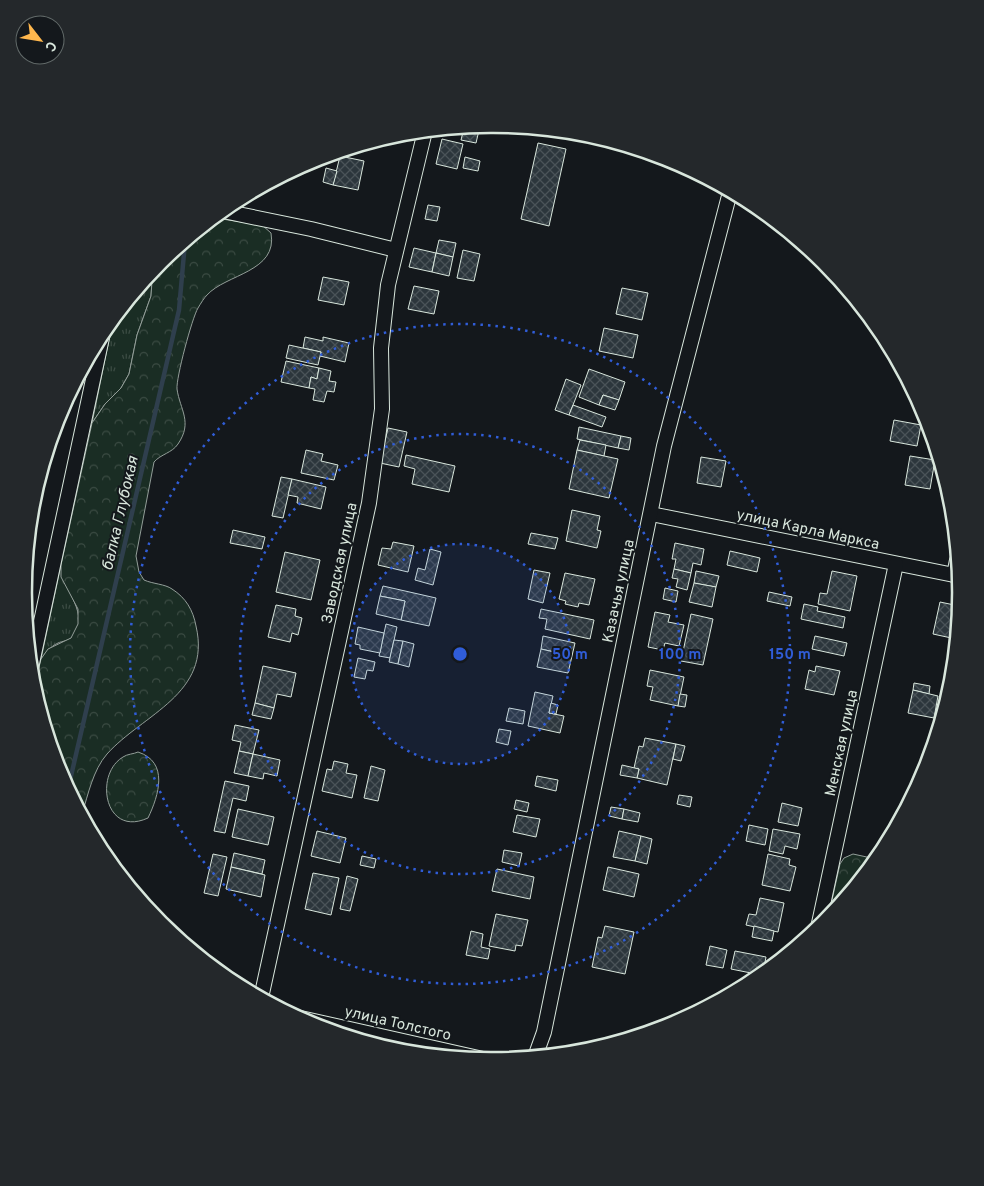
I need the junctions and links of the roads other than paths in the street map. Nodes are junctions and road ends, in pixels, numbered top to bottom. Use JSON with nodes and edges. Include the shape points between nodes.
{"nodes":[{"id":1,"x":423,"y":138,"type":"edge"},
{"id":2,"x":728,"y":199,"type":"edge"},
{"id":3,"x":234,"y":213,"type":"edge"},
{"id":4,"x":396,"y":250,"type":"junction"},
{"id":5,"x":98,"y":357,"type":"edge"},
{"id":6,"x":651,"y":514,"type":"junction"},
{"id":7,"x":896,"y":564,"type":"junction"},
{"id":8,"x":951,"y":575,"type":"edge"},
{"id":9,"x":35,"y":647,"type":"edge"},
{"id":10,"x":821,"y":913,"type":"edge"},
{"id":11,"x":262,"y":991,"type":"edge"},
{"id":12,"x":336,"y":1025,"type":"edge"},
{"id":13,"x":446,"y":1050,"type":"edge"},
{"id":14,"x":537,"y":1050,"type":"edge"}],
"edges":[{"from":1,"to":4,"type":"street","name":"Заводская улица"},
{"from":2,"to":6,"type":"street","name":"Казачья улица","via":[[670,418]]},
{"from":3,"to":4,"type":"street"},
{"from":4,"to":11,"type":"street","name":"Заводская улица","via":[[383,322],[382,409],[369,503]]},
{"from":5,"to":9,"type":"street"},
{"from":6,"to":7,"type":"street","name":"улица Карла Маркса"},
{"from":6,"to":14,"type":"street","name":"Казачья улица","via":[[544,1032]]},
{"from":7,"to":8,"type":"street","name":"улица Карла Маркса"},
{"from":7,"to":10,"type":"street","name":"Менская улица"},
{"from":12,"to":13,"type":"street","name":"улица Толстого"}]}
